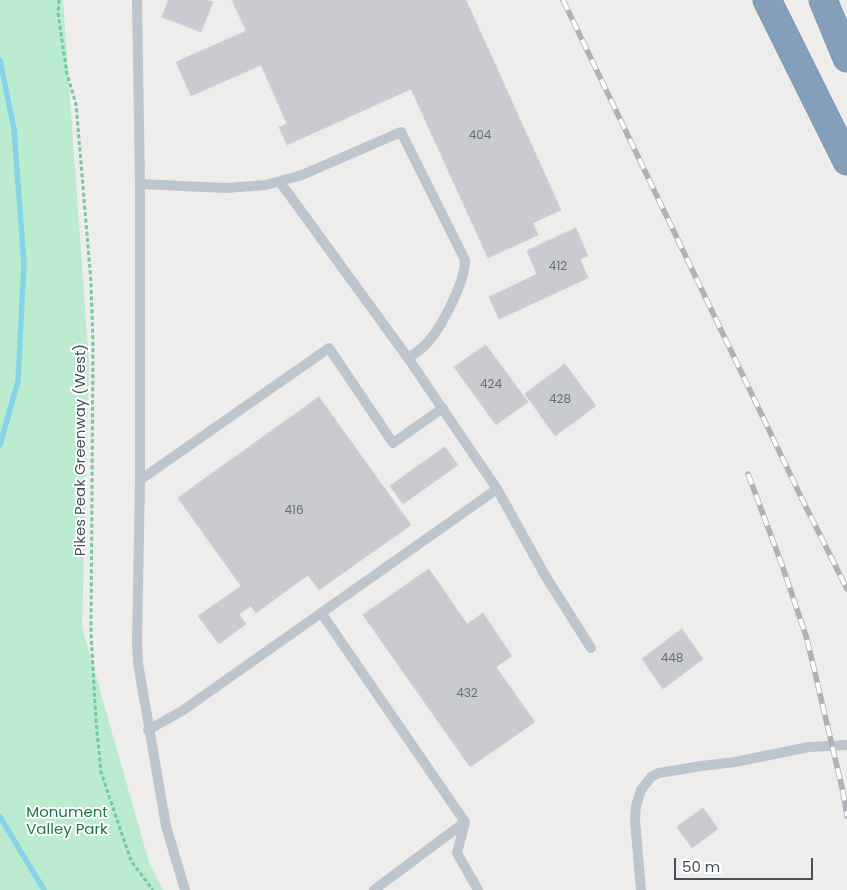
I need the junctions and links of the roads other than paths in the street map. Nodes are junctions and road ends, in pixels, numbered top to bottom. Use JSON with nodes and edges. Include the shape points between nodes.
{"nodes":[{"id":1,"x":137,"y":0,"type":"edge"},
{"id":2,"x":767,"y":0,"type":"edge"},
{"id":3,"x":822,"y":0,"type":"edge"},
{"id":4,"x":847,"y":58,"type":"edge"},
{"id":5,"x":847,"y":161,"type":"edge"},
{"id":6,"x":280,"y":182,"type":"junction"},
{"id":7,"x":140,"y":184,"type":"junction"},
{"id":8,"x":408,"y":358,"type":"junction"},
{"id":9,"x":443,"y":408,"type":"junction"},
{"id":10,"x":140,"y":480,"type":"junction"},
{"id":11,"x":497,"y":489,"type":"junction"},
{"id":12,"x":322,"y":614,"type":"junction"},
{"id":13,"x":591,"y":648,"type":"dead end"},
{"id":14,"x":148,"y":730,"type":"junction"},
{"id":15,"x":847,"y":745,"type":"edge"},
{"id":16,"x":465,"y":822,"type":"junction"},
{"id":17,"x":185,"y":890,"type":"edge"},
{"id":18,"x":374,"y":890,"type":"edge"},
{"id":19,"x":478,"y":890,"type":"edge"},
{"id":20,"x":641,"y":890,"type":"edge"}],
"edges":[{"from":1,"to":7,"type":"lane"},
{"from":2,"to":5,"type":"highway"},
{"from":3,"to":4,"type":"highway"},
{"from":6,"to":7,"type":"lane","via":[[226,188]]},
{"from":6,"to":8,"type":"lane"},
{"from":6,"to":8,"type":"lane","via":[[401,132],[465,260],[458,289],[436,332]]},
{"from":7,"to":10,"type":"lane"},
{"from":8,"to":9,"type":"lane"},
{"from":9,"to":10,"type":"lane","via":[[394,443],[329,348]]},
{"from":9,"to":11,"type":"lane"},
{"from":10,"to":14,"type":"lane","via":[[137,642]]},
{"from":11,"to":12,"type":"lane"},
{"from":11,"to":13,"type":"lane","via":[[546,577]]},
{"from":12,"to":14,"type":"lane","via":[[182,711]]},
{"from":12,"to":16,"type":"lane"},
{"from":14,"to":17,"type":"lane","via":[[166,826]]},
{"from":15,"to":20,"type":"lane","via":[[809,747],[651,777],[641,790],[636,806]]},
{"from":16,"to":18,"type":"lane"},
{"from":16,"to":19,"type":"lane","via":[[457,853]]}]}
